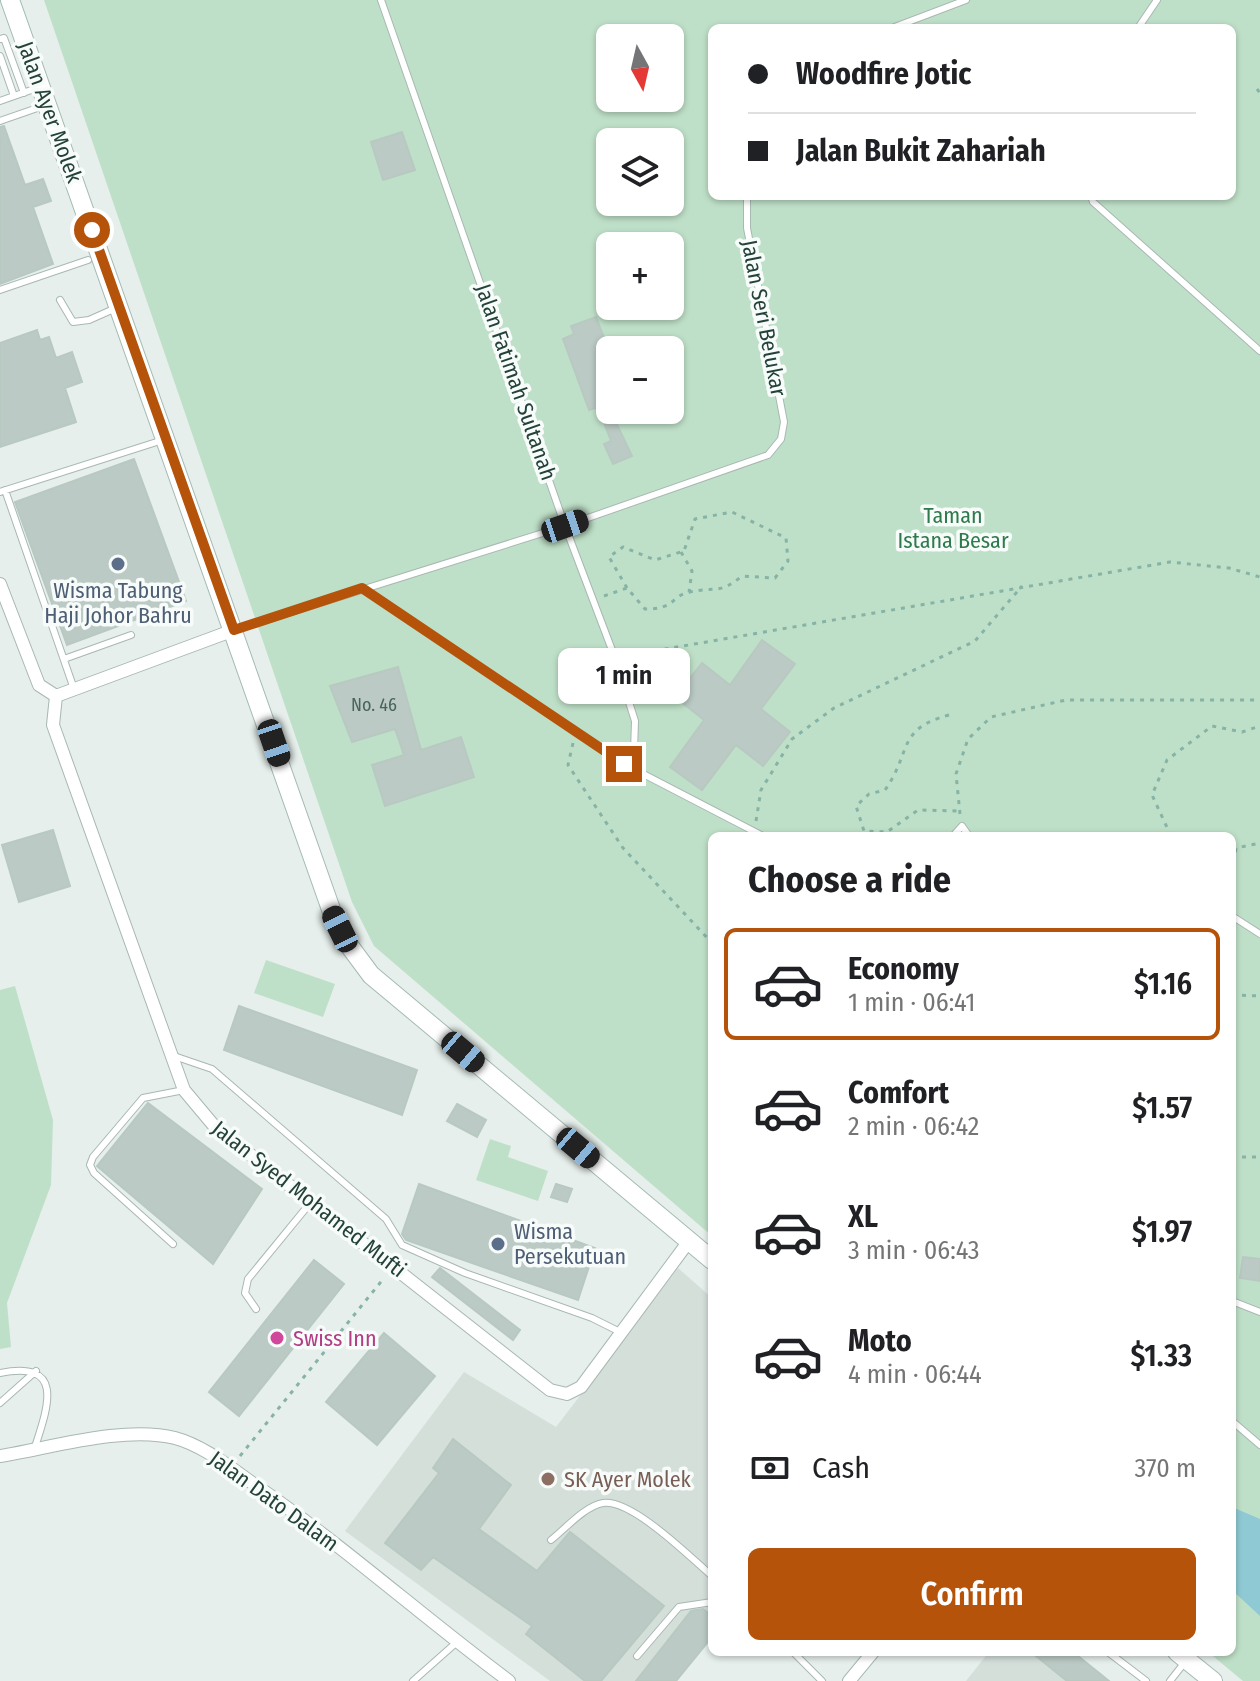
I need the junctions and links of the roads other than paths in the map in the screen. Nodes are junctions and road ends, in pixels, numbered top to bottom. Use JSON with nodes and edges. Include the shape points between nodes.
{"nodes":[{"id":1,"x":10,"y":0,"type":"edge"},
{"id":2,"x":381,"y":0,"type":"edge"},
{"id":3,"x":966,"y":0,"type":"edge"},
{"id":4,"x":1157,"y":0,"type":"edge"},
{"id":5,"x":903,"y":24,"type":"edge"},
{"id":6,"x":1141,"y":24,"type":"edge"},
{"id":7,"x":0,"y":39,"type":"edge"},
{"id":8,"x":0,"y":56,"type":"edge"},
{"id":9,"x":32,"y":90,"type":"junction"},
{"id":10,"x":14,"y":96,"type":"junction"},
{"id":11,"x":0,"y":101,"type":"edge"},
{"id":12,"x":47,"y":105,"type":"junction"},
{"id":13,"x":0,"y":121,"type":"edge"},
{"id":14,"x":747,"y":200,"type":"edge"},
{"id":15,"x":1092,"y":200,"type":"edge"},
{"id":16,"x":88,"y":260,"type":"dead end"},
{"id":17,"x":0,"y":290,"type":"edge"},
{"id":18,"x":60,"y":300,"type":"dead end"},
{"id":19,"x":119,"y":306,"type":"junction"},
{"id":20,"x":1260,"y":351,"type":"edge"},
{"id":21,"x":166,"y":439,"type":"junction"},
{"id":22,"x":3,"y":491,"type":"edge"},
{"id":23,"x":565,"y":526,"type":"junction"},
{"id":24,"x":0,"y":584,"type":"edge"},
{"id":25,"x":362,"y":588,"type":"junction"},
{"id":26,"x":234,"y":630,"type":"junction"},
{"id":27,"x":131,"y":635,"type":"dead end"},
{"id":28,"x":64,"y":659,"type":"junction"},
{"id":29,"x":74,"y":689,"type":"junction"},
{"id":30,"x":56,"y":696,"type":"junction"},
{"id":31,"x":624,"y":764,"type":"junction"},
{"id":32,"x":752,"y":832,"type":"edge"},
{"id":33,"x":1236,"y":919,"type":"edge"},
{"id":34,"x":1260,"y":934,"type":"edge"},
{"id":35,"x":170,"y":1054,"type":"junction"},
{"id":36,"x":184,"y":1090,"type":"junction"},
{"id":37,"x":311,"y":1202,"type":"junction"},
{"id":38,"x":689,"y":1241,"type":"junction"},
{"id":39,"x":173,"y":1244,"type":"dead end"},
{"id":40,"x":708,"y":1257,"type":"edge"},
{"id":41,"x":1236,"y":1303,"type":"edge"},
{"id":42,"x":256,"y":1309,"type":"dead end"},
{"id":43,"x":1260,"y":1312,"type":"edge"},
{"id":44,"x":622,"y":1333,"type":"junction"},
{"id":45,"x":36,"y":1371,"type":"junction"},
{"id":46,"x":0,"y":1373,"type":"edge"},
{"id":47,"x":0,"y":1403,"type":"edge"},
{"id":48,"x":1236,"y":1424,"type":"edge"},
{"id":49,"x":1260,"y":1445,"type":"edge"},
{"id":50,"x":33,"y":1451,"type":"junction"},
{"id":51,"x":0,"y":1456,"type":"edge"},
{"id":52,"x":551,"y":1540,"type":"dead end"},
{"id":53,"x":708,"y":1573,"type":"edge"},
{"id":54,"x":708,"y":1603,"type":"edge"},
{"id":55,"x":457,"y":1642,"type":"junction"},
{"id":56,"x":637,"y":1656,"type":"dead end"},
{"id":57,"x":797,"y":1656,"type":"edge"},
{"id":58,"x":870,"y":1656,"type":"edge"},
{"id":59,"x":1113,"y":1656,"type":"edge"},
{"id":60,"x":1182,"y":1656,"type":"edge"},
{"id":61,"x":413,"y":1681,"type":"edge"},
{"id":62,"x":509,"y":1681,"type":"edge"},
{"id":63,"x":822,"y":1681,"type":"edge"},
{"id":64,"x":849,"y":1681,"type":"edge"},
{"id":65,"x":1146,"y":1681,"type":"edge"},
{"id":66,"x":1170,"y":1681,"type":"edge"},
{"id":67,"x":1213,"y":1681,"type":"edge"}],
"edges":[{"from":1,"to":9,"type":"main road","name":"Jalan Ayer Molek"},
{"from":2,"to":23,"type":"lane","name":"Jalan Fatimah Sultanah"},
{"from":3,"to":5,"type":"lane"},
{"from":4,"to":6,"type":"lane"},
{"from":7,"to":9,"type":"lane"},
{"from":8,"to":10,"type":"lane"},
{"from":9,"to":10,"type":"lane"},
{"from":9,"to":12,"type":"main road","name":"Jalan Ayer Molek"},
{"from":10,"to":11,"type":"lane"},
{"from":12,"to":13,"type":"lane"},
{"from":12,"to":19,"type":"main road","name":"Jalan Ayer Molek"},
{"from":14,"to":23,"type":"lane","name":"Jalan Seri Belukar","via":[[747,228],[784,422],[781,439],[768,455]]},
{"from":15,"to":20,"type":"lane"},
{"from":16,"to":17,"type":"lane"},
{"from":18,"to":19,"type":"lane","via":[[73,322]]},
{"from":19,"to":21,"type":"main road","name":"Jalan Ayer Molek"},
{"from":21,"to":22,"type":"lane"},
{"from":21,"to":26,"type":"main road","name":"Jalan Ayer Molek"},
{"from":22,"to":28,"type":"lane"},
{"from":23,"to":25,"type":"lane"},
{"from":23,"to":31,"type":"lane","name":"Jalan Fatimah Sultanah","via":[[635,721],[634,751]]},
{"from":24,"to":30,"type":"street","via":[[39,685]]},
{"from":25,"to":26,"type":"lane"},
{"from":25,"to":31,"type":"lane"},
{"from":26,"to":29,"type":"street"},
{"from":26,"to":38,"type":"main road","name":"Jalan Ayer Molek","via":[[333,915],[355,954],[382,985]]},
{"from":27,"to":28,"type":"lane"},
{"from":28,"to":29,"type":"lane"},
{"from":29,"to":30,"type":"street"},
{"from":30,"to":35,"type":"street","name":"Jalan Syed Mohamed Mufti","via":[[53,725]]},
{"from":31,"to":32,"type":"lane"},
{"from":33,"to":34,"type":"lane"},
{"from":35,"to":36,"type":"street","name":"Jalan Syed Mohamed Mufti"},
{"from":35,"to":44,"type":"lane","via":[[212,1069],[386,1219],[402,1245]]},
{"from":36,"to":37,"type":"street","name":"Jalan Syed Mohamed Mufti","via":[[215,1127]]},
{"from":36,"to":39,"type":"lane","via":[[143,1098],[90,1165]]},
{"from":37,"to":42,"type":"lane","via":[[248,1279],[245,1293]]},
{"from":37,"to":44,"type":"street","name":"Jalan Syed Mohamed Mufti","via":[[550,1390],[567,1394],[581,1387]]},
{"from":38,"to":40,"type":"main road","name":"Jalan Ayer Molek"},
{"from":38,"to":44,"type":"street","name":"Jalan Syed Mohamed Mufti"},
{"from":41,"to":43,"type":"lane"},
{"from":45,"to":46,"type":"lane"},
{"from":45,"to":47,"type":"lane"},
{"from":45,"to":50,"type":"lane","via":[[43,1378],[46,1413]]},
{"from":48,"to":49,"type":"lane"},
{"from":50,"to":51,"type":"street","name":"Jalan Dato Dalam"},
{"from":50,"to":55,"type":"street","name":"Jalan Dato Dalam","via":[[149,1434],[176,1438],[302,1517]]},
{"from":52,"to":53,"type":"lane","via":[[601,1503],[615,1503]]},
{"from":54,"to":56,"type":"lane","via":[[679,1607]]},
{"from":55,"to":61,"type":"lane"},
{"from":55,"to":62,"type":"street","name":"Jalan Dato Dalam"},
{"from":57,"to":63,"type":"lane"},
{"from":58,"to":64,"type":"street"},
{"from":59,"to":65,"type":"lane"},
{"from":60,"to":66,"type":"lane"},
{"from":60,"to":67,"type":"main road"}]}
